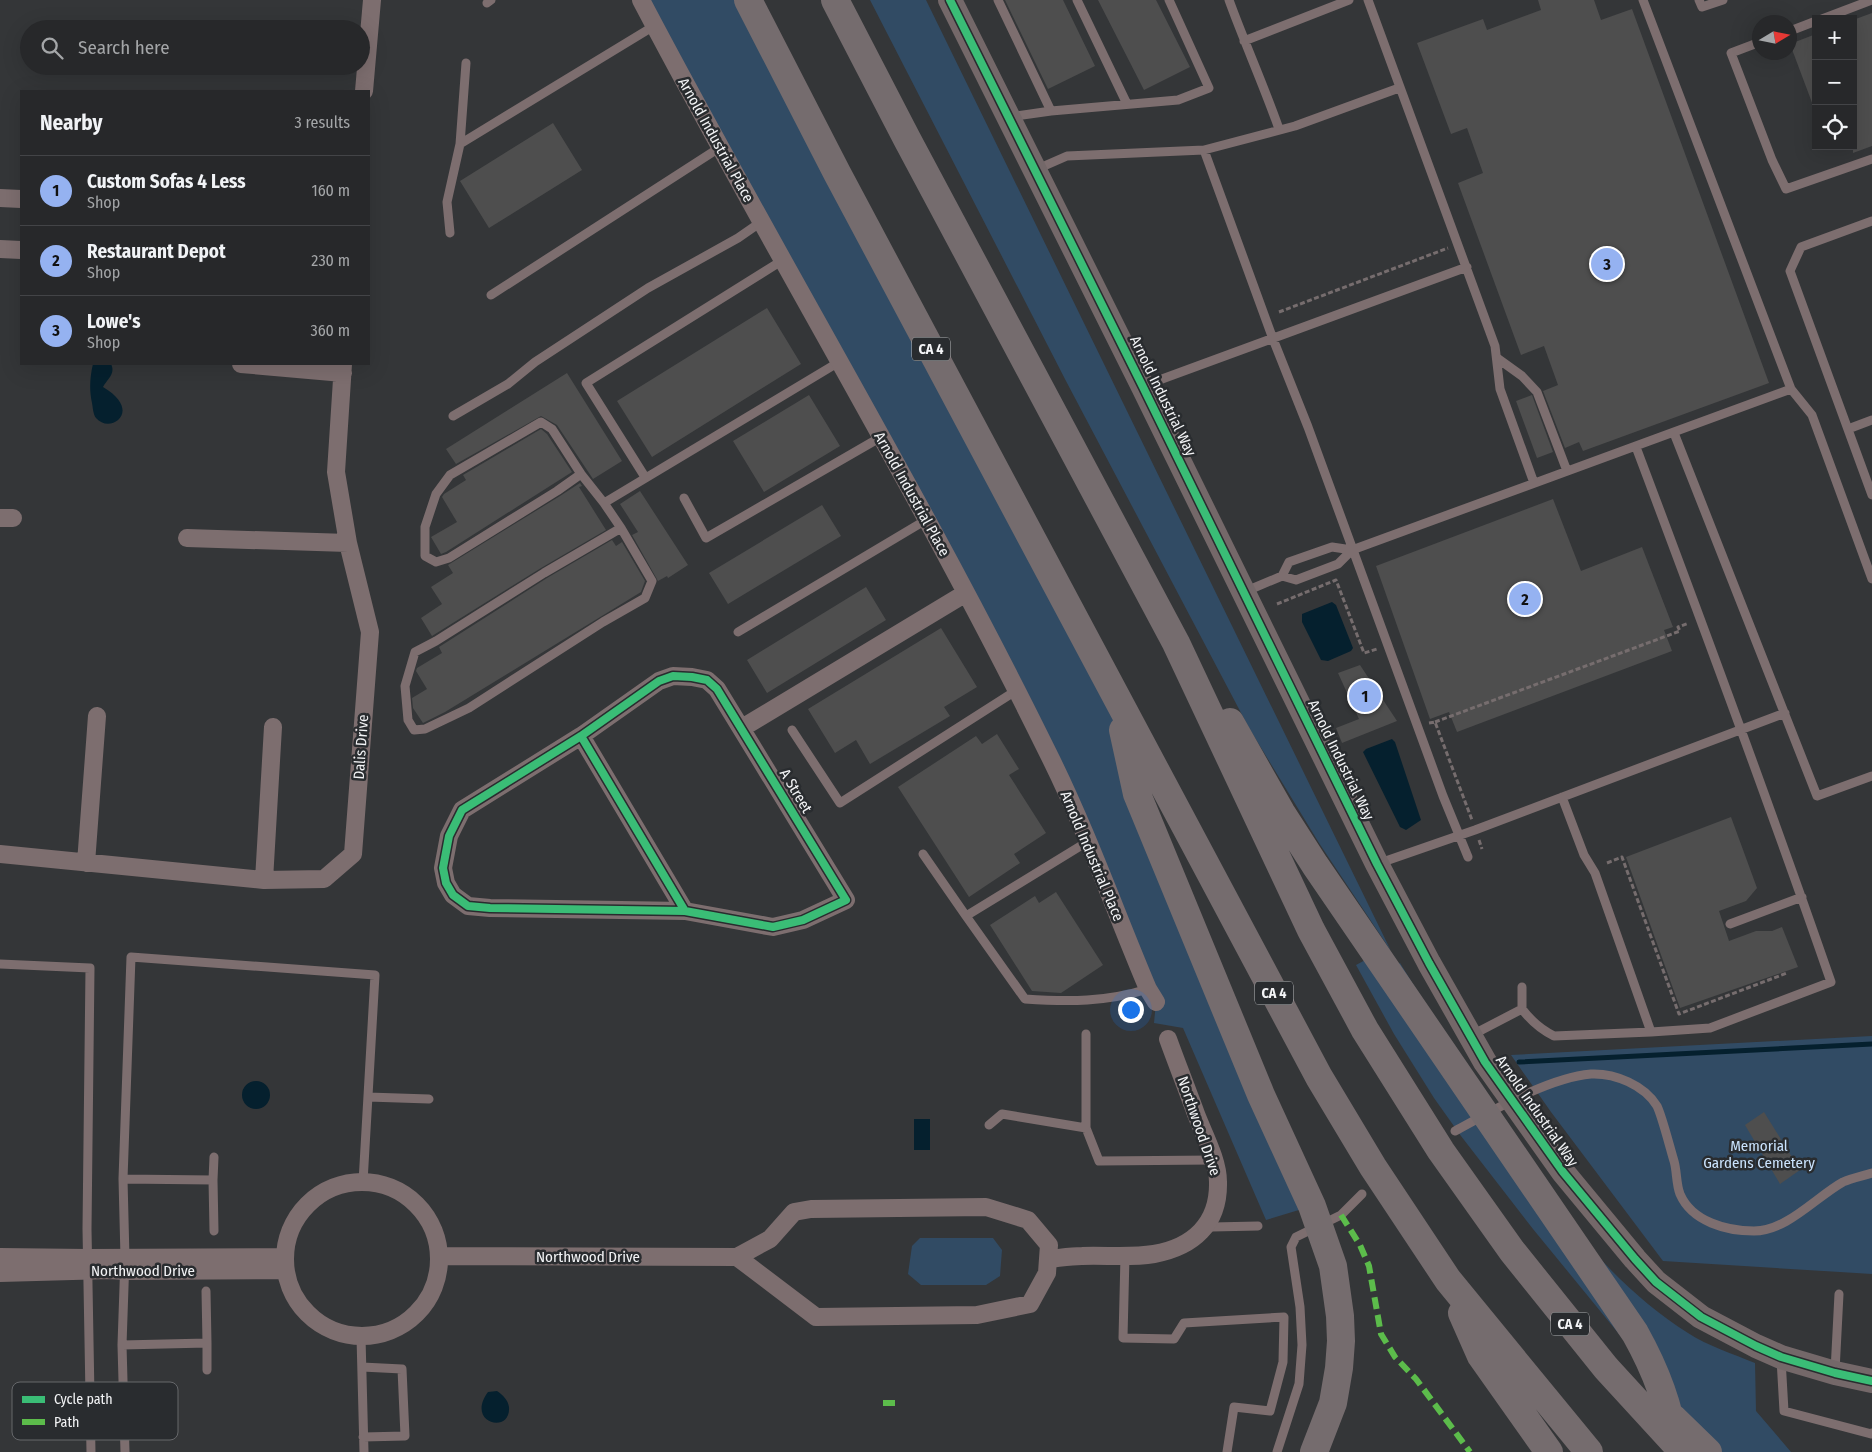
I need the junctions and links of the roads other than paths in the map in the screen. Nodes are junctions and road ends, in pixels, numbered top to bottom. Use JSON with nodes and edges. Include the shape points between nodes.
{"nodes":[{"id":1,"x":372,"y":0,"type":"edge"},
{"id":2,"x":641,"y":0,"type":"edge"},
{"id":3,"x":748,"y":0,"type":"edge"},
{"id":4,"x":836,"y":0,"type":"edge"},
{"id":5,"x":950,"y":0,"type":"edge"},
{"id":6,"x":998,"y":0,"type":"edge"},
{"id":7,"x":1077,"y":0,"type":"edge"},
{"id":8,"x":1169,"y":0,"type":"edge"},
{"id":9,"x":1229,"y":0,"type":"edge"},
{"id":10,"x":1349,"y":0,"type":"edge"},
{"id":11,"x":1368,"y":0,"type":"edge"},
{"id":12,"x":1643,"y":0,"type":"edge"},
{"id":13,"x":1699,"y":0,"type":"edge"},
{"id":14,"x":1723,"y":0,"type":"edge"},
{"id":15,"x":1872,"y":0,"type":"edge"},
{"id":16,"x":1833,"y":15,"type":"edge"},
{"id":17,"x":370,"y":23,"type":"edge"},
{"id":18,"x":1812,"y":23,"type":"edge"},
{"id":19,"x":654,"y":26,"type":"junction"},
{"id":20,"x":1797,"y":28,"type":"edge"},
{"id":21,"x":1244,"y":41,"type":"junction"},
{"id":22,"x":1752,"y":45,"type":"edge"},
{"id":23,"x":466,"y":63,"type":"dead end"},
{"id":24,"x":365,"y":75,"type":"edge"},
{"id":25,"x":1399,"y":88,"type":"junction"},
{"id":26,"x":364,"y":90,"type":"edge"},
{"id":27,"x":1127,"y":104,"type":"junction"},
{"id":28,"x":1051,"y":111,"type":"junction"},
{"id":29,"x":1008,"y":117,"type":"junction"},
{"id":30,"x":1279,"y":129,"type":"junction"},
{"id":31,"x":460,"y":144,"type":"junction"},
{"id":32,"x":719,"y":148,"type":"junction"},
{"id":33,"x":1204,"y":150,"type":"junction"},
{"id":34,"x":1872,"y":159,"type":"edge"},
{"id":35,"x":1035,"y":170,"type":"junction"},
{"id":36,"x":0,"y":198,"type":"edge"},
{"id":37,"x":20,"y":199,"type":"edge"},
{"id":38,"x":762,"y":222,"type":"junction"},
{"id":39,"x":1872,"y":222,"type":"edge"},
{"id":40,"x":450,"y":233,"type":"dead end"},
{"id":41,"x":0,"y":249,"type":"edge"},
{"id":42,"x":20,"y":250,"type":"edge"},
{"id":43,"x":783,"y":260,"type":"junction"},
{"id":44,"x":1467,"y":267,"type":"junction"},
{"id":45,"x":491,"y":295,"type":"dead end"},
{"id":46,"x":1273,"y":339,"type":"junction"},
{"id":47,"x":1497,"y":358,"type":"junction"},
{"id":48,"x":839,"y":362,"type":"junction"},
{"id":49,"x":266,"y":365,"type":"edge"},
{"id":50,"x":343,"y":368,"type":"edge"},
{"id":51,"x":1143,"y":386,"type":"junction"},
{"id":52,"x":1791,"y":389,"type":"junction"},
{"id":53,"x":453,"y":416,"type":"dead end"},
{"id":54,"x":1872,"y":420,"type":"edge"},
{"id":55,"x":1848,"y":429,"type":"junction"},
{"id":56,"x":1674,"y":433,"type":"junction"},
{"id":57,"x":881,"y":436,"type":"junction"},
{"id":58,"x":1636,"y":447,"type":"junction"},
{"id":59,"x":1567,"y":472,"type":"junction"},
{"id":60,"x":581,"y":474,"type":"junction"},
{"id":61,"x":645,"y":477,"type":"junction"},
{"id":62,"x":1534,"y":483,"type":"junction"},
{"id":63,"x":1872,"y":495,"type":"edge"},
{"id":64,"x":684,"y":498,"type":"dead end"},
{"id":65,"x":604,"y":503,"type":"junction"},
{"id":66,"x":926,"y":520,"type":"junction"},
{"id":67,"x":621,"y":528,"type":"junction"},
{"id":68,"x":187,"y":538,"type":"dead end"},
{"id":69,"x":348,"y":543,"type":"junction"},
{"id":70,"x":1352,"y":550,"type":"junction"},
{"id":71,"x":1282,"y":576,"type":"junction"},
{"id":72,"x":1872,"y":579,"type":"edge"},
{"id":73,"x":1242,"y":592,"type":"junction"},
{"id":74,"x":966,"y":593,"type":"junction"},
{"id":75,"x":738,"y":632,"type":"dead end"},
{"id":76,"x":1176,"y":643,"type":"junction"},
{"id":77,"x":1017,"y":690,"type":"junction"},
{"id":78,"x":1115,"y":696,"type":"junction"},
{"id":79,"x":1785,"y":713,"type":"junction"},
{"id":80,"x":97,"y":716,"type":"dead end"},
{"id":81,"x":273,"y":727,"type":"dead end"},
{"id":82,"x":742,"y":728,"type":"junction"},
{"id":83,"x":1740,"y":729,"type":"junction"},
{"id":84,"x":792,"y":730,"type":"dead end"},
{"id":85,"x":581,"y":736,"type":"junction"},
{"id":86,"x":1872,"y":776,"type":"edge"},
{"id":87,"x":1562,"y":798,"type":"junction"},
{"id":88,"x":1459,"y":836,"type":"junction"},
{"id":89,"x":1087,"y":842,"type":"junction"},
{"id":90,"x":0,"y":854,"type":"edge"},
{"id":91,"x":923,"y":854,"type":"dead end"},
{"id":92,"x":1468,"y":857,"type":"dead end"},
{"id":93,"x":86,"y":863,"type":"junction"},
{"id":94,"x":1377,"y":864,"type":"junction"},
{"id":95,"x":264,"y":880,"type":"junction"},
{"id":96,"x":1802,"y":897,"type":"junction"},
{"id":97,"x":685,"y":911,"type":"junction"},
{"id":98,"x":966,"y":916,"type":"junction"},
{"id":99,"x":1730,"y":924,"type":"dead end"},
{"id":100,"x":0,"y":964,"type":"edge"},
{"id":101,"x":1522,"y":987,"type":"dead end"},
{"id":102,"x":1152,"y":996,"type":"joint"},
{"id":103,"x":1522,"y":1009,"type":"junction"},
{"id":104,"x":1651,"y":1032,"type":"junction"},
{"id":105,"x":1086,"y":1034,"type":"dead end"},
{"id":106,"x":1469,"y":1037,"type":"junction"},
{"id":107,"x":1168,"y":1039,"type":"dead end"},
{"id":108,"x":368,"y":1097,"type":"junction"},
{"id":109,"x":429,"y":1098,"type":"dead end"},
{"id":110,"x":1512,"y":1101,"type":"junction"},
{"id":111,"x":989,"y":1125,"type":"dead end"},
{"id":112,"x":1086,"y":1128,"type":"junction"},
{"id":113,"x":1456,"y":1131,"type":"dead end"},
{"id":114,"x":214,"y":1157,"type":"dead end"},
{"id":115,"x":1213,"y":1160,"type":"junction"},
{"id":116,"x":1872,"y":1173,"type":"edge"},
{"id":117,"x":123,"y":1179,"type":"junction"},
{"id":118,"x":213,"y":1180,"type":"junction"},
{"id":119,"x":363,"y":1182,"type":"junction"},
{"id":120,"x":1467,"y":1188,"type":"junction"},
{"id":121,"x":1362,"y":1194,"type":"dead end"},
{"id":122,"x":1208,"y":1224,"type":"junction"},
{"id":123,"x":1258,"y":1226,"type":"dead end"},
{"id":124,"x":214,"y":1231,"type":"dead end"},
{"id":125,"x":439,"y":1256,"type":"junction"},
{"id":126,"x":1124,"y":1256,"type":"junction"},
{"id":127,"x":0,"y":1257,"type":"edge"},
{"id":128,"x":738,"y":1257,"type":"junction"},
{"id":129,"x":1048,"y":1259,"type":"junction"},
{"id":130,"x":285,"y":1263,"type":"junction"},
{"id":131,"x":125,"y":1264,"type":"junction"},
{"id":132,"x":87,"y":1265,"type":"junction"},
{"id":133,"x":0,"y":1273,"type":"edge"},
{"id":134,"x":1448,"y":1280,"type":"junction"},
{"id":135,"x":206,"y":1291,"type":"dead end"},
{"id":136,"x":1839,"y":1294,"type":"dead end"},
{"id":137,"x":361,"y":1337,"type":"junction"},
{"id":138,"x":207,"y":1343,"type":"junction"},
{"id":139,"x":122,"y":1345,"type":"junction"},
{"id":140,"x":1781,"y":1357,"type":"junction"},
{"id":141,"x":362,"y":1367,"type":"junction"},
{"id":142,"x":208,"y":1370,"type":"dead end"},
{"id":143,"x":1835,"y":1373,"type":"junction"},
{"id":144,"x":1872,"y":1381,"type":"edge"},
{"id":145,"x":90,"y":1382,"type":"edge"},
{"id":146,"x":123,"y":1382,"type":"edge"},
{"id":147,"x":1872,"y":1432,"type":"edge"},
{"id":148,"x":363,"y":1437,"type":"junction"},
{"id":149,"x":364,"y":1452,"type":"edge"},
{"id":150,"x":1227,"y":1452,"type":"edge"},
{"id":151,"x":1277,"y":1452,"type":"edge"},
{"id":152,"x":1314,"y":1452,"type":"edge"},
{"id":153,"x":1549,"y":1452,"type":"edge"},
{"id":154,"x":1589,"y":1452,"type":"edge"},
{"id":155,"x":1676,"y":1452,"type":"edge"},
{"id":156,"x":1683,"y":1452,"type":"edge"},
{"id":157,"x":1708,"y":1452,"type":"edge"}],
"edges":[{"from":1,"to":17,"type":"street"},
{"from":2,"to":19,"type":"street","name":"Arnold Industrial Place"},
{"from":3,"to":78,"type":"highway","number":"CA 4"},
{"from":4,"to":76,"type":"highway","number":"CA 4","via":[[920,165]]},
{"from":5,"to":29,"type":"street","name":"Arnold Industrial Way"},
{"from":6,"to":28,"type":"lane"},
{"from":7,"to":27,"type":"lane"},
{"from":8,"to":27,"type":"lane","via":[[1209,88],[1178,100]]},
{"from":9,"to":21,"type":"lane"},
{"from":10,"to":21,"type":"lane"},
{"from":11,"to":25,"type":"lane"},
{"from":12,"to":52,"type":"lane"},
{"from":13,"to":14,"type":"lane","via":[[1702,7]]},
{"from":15,"to":16,"type":"lane"},
{"from":18,"to":20,"type":"lane"},
{"from":19,"to":31,"type":"lane"},
{"from":19,"to":32,"type":"street","name":"Arnold Industrial Place"},
{"from":21,"to":30,"type":"lane"},
{"from":22,"to":34,"type":"lane","via":[[1731,53],[1786,190]]},
{"from":23,"to":31,"type":"lane"},
{"from":24,"to":26,"type":"street"},
{"from":25,"to":30,"type":"lane"},
{"from":25,"to":44,"type":"lane"},
{"from":27,"to":28,"type":"lane"},
{"from":28,"to":29,"type":"lane"},
{"from":29,"to":35,"type":"street","name":"Arnold Industrial Way"},
{"from":30,"to":33,"type":"lane"},
{"from":31,"to":40,"type":"lane","via":[[447,202]]},
{"from":32,"to":38,"type":"street","name":"Arnold Industrial Place"},
{"from":32,"to":45,"type":"lane"},
{"from":33,"to":35,"type":"lane","via":[[1067,156]]},
{"from":33,"to":46,"type":"lane"},
{"from":35,"to":51,"type":"street","name":"Arnold Industrial Way"},
{"from":36,"to":37,"type":"street"},
{"from":38,"to":43,"type":"street","name":"Arnold Industrial Place"},
{"from":38,"to":53,"type":"lane","via":[[648,288],[535,362],[508,384]]},
{"from":39,"to":55,"type":"lane","via":[[1801,247],[1790,271]]},
{"from":41,"to":42,"type":"street"},
{"from":43,"to":48,"type":"street","name":"Arnold Industrial Place"},
{"from":43,"to":61,"type":"lane","via":[[586,383]]},
{"from":44,"to":46,"type":"lane"},
{"from":44,"to":47,"type":"lane"},
{"from":46,"to":51,"type":"lane"},
{"from":46,"to":70,"type":"lane"},
{"from":47,"to":59,"type":"lane","via":[[1537,392]]},
{"from":47,"to":62,"type":"lane","via":[[1504,404]]},
{"from":48,"to":57,"type":"street","name":"Arnold Industrial Place"},
{"from":48,"to":61,"type":"lane"},
{"from":49,"to":50,"type":"street","name":"Dalis Drive"},
{"from":50,"to":69,"type":"street","name":"Dalis Drive","via":[[336,472]]},
{"from":51,"to":73,"type":"street","name":"Arnold Industrial Way"},
{"from":52,"to":56,"type":"lane"},
{"from":52,"to":72,"type":"lane","via":[[1812,415]]},
{"from":54,"to":55,"type":"lane"},
{"from":55,"to":63,"type":"lane"},
{"from":56,"to":58,"type":"lane"},
{"from":56,"to":79,"type":"lane"},
{"from":57,"to":64,"type":"lane","via":[[706,538]]},
{"from":57,"to":66,"type":"street","name":"Arnold Industrial Place"},
{"from":58,"to":59,"type":"lane"},
{"from":58,"to":83,"type":"lane"},
{"from":59,"to":62,"type":"lane"},
{"from":60,"to":60,"type":"lane","via":[[449,558],[436,562],[425,556],[425,526],[436,494],[450,475],[520,433],[541,422],[552,429]]},
{"from":60,"to":65,"type":"lane"},
{"from":61,"to":65,"type":"lane"},
{"from":62,"to":70,"type":"lane"},
{"from":65,"to":67,"type":"lane"},
{"from":66,"to":74,"type":"street","name":"Arnold Industrial Place"},
{"from":66,"to":75,"type":"lane"},
{"from":67,"to":67,"type":"lane","via":[[652,581],[645,598],[469,708],[425,729],[414,730],[408,720],[405,686],[414,652]]},
{"from":68,"to":69,"type":"street"},
{"from":69,"to":95,"type":"street","name":"Dalis Drive","via":[[370,632],[353,854],[324,879]]},
{"from":70,"to":71,"type":"lane","via":[[1338,564],[1296,580]]},
{"from":70,"to":71,"type":"lane","via":[[1332,547],[1289,562]]},
{"from":70,"to":88,"type":"lane"},
{"from":71,"to":73,"type":"lane"},
{"from":73,"to":94,"type":"street","name":"Arnold Industrial Way"},
{"from":74,"to":77,"type":"street","name":"Arnold Industrial Place"},
{"from":74,"to":82,"type":"street"},
{"from":76,"to":120,"type":"highway","number":"CA 4","via":[[1311,930],[1365,1030]]},
{"from":76,"to":155,"type":"highway","via":[[1215,695],[1315,865],[1635,1333],[1648,1356],[1667,1407]]},
{"from":77,"to":84,"type":"lane","via":[[840,803]]},
{"from":77,"to":89,"type":"street","name":"Arnold Industrial Place"},
{"from":78,"to":134,"type":"highway","number":"CA 4","via":[[1319,1077],[1373,1167]]},
{"from":78,"to":152,"type":"highway","via":[[1137,794],[1261,1095],[1312,1206],[1333,1266],[1341,1341],[1339,1368],[1333,1403]]},
{"from":79,"to":83,"type":"lane"},
{"from":79,"to":86,"type":"lane","via":[[1817,796]]},
{"from":80,"to":93,"type":"street"},
{"from":81,"to":95,"type":"street"},
{"from":82,"to":85,"type":"street","name":"A Street","via":[[717,689],[707,680],[673,676],[659,681]]},
{"from":82,"to":97,"type":"street","name":"A Street","via":[[846,900],[803,920],[773,927]]},
{"from":83,"to":87,"type":"lane"},
{"from":83,"to":96,"type":"lane"},
{"from":85,"to":97,"type":"street"},
{"from":85,"to":97,"type":"street","name":"A Street","via":[[462,810],[449,836],[443,868],[453,895],[468,906],[490,908]]},
{"from":87,"to":88,"type":"lane"},
{"from":87,"to":104,"type":"lane","via":[[1584,855],[1595,873]]},
{"from":88,"to":92,"type":"lane"},
{"from":88,"to":94,"type":"lane"},
{"from":89,"to":98,"type":"lane"},
{"from":89,"to":102,"type":"street","name":"Arnold Industrial Place"},
{"from":90,"to":93,"type":"street","name":"Dalis Drive"},
{"from":91,"to":98,"type":"lane"},
{"from":93,"to":95,"type":"street","name":"Dalis Drive"},
{"from":94,"to":106,"type":"street","name":"Arnold Industrial Way"},
{"from":96,"to":99,"type":"lane"},
{"from":96,"to":104,"type":"lane","via":[[1831,982],[1710,1028]]},
{"from":98,"to":102,"type":"lane","via":[[1025,999],[1065,1002]]},
{"from":100,"to":132,"type":"lane","via":[[90,968]]},
{"from":101,"to":103,"type":"lane"},
{"from":103,"to":104,"type":"lane","via":[[1531,1022],[1554,1036]]},
{"from":103,"to":106,"type":"lane"},
{"from":105,"to":112,"type":"lane"},
{"from":106,"to":110,"type":"street","name":"Arnold Industrial Way"},
{"from":107,"to":115,"type":"street","name":"Northwood Drive"},
{"from":108,"to":109,"type":"lane"},
{"from":108,"to":117,"type":"lane","via":[[375,975],[131,957]]},
{"from":108,"to":119,"type":"lane"},
{"from":110,"to":113,"type":"lane"},
{"from":110,"to":116,"type":"lane","via":[[1564,1080],[1592,1074],[1618,1077],[1641,1089],[1657,1106],[1680,1195],[1695,1214],[1720,1227],[1756,1231],[1778,1225],[1844,1182]]},
{"from":110,"to":140,"type":"street","name":"Arnold Industrial Way","via":[[1563,1172],[1656,1282],[1701,1317]]},
{"from":111,"to":112,"type":"lane","via":[[1002,1114]]},
{"from":112,"to":115,"type":"lane","via":[[1099,1161]]},
{"from":114,"to":118,"type":"lane"},
{"from":115,"to":122,"type":"street","name":"Northwood Drive","via":[[1218,1182],[1215,1208]]},
{"from":117,"to":118,"type":"lane"},
{"from":117,"to":131,"type":"lane"},
{"from":118,"to":124,"type":"lane"},
{"from":119,"to":125,"type":"street","via":[[386,1186],[407,1196],[423,1212],[434,1233]]},
{"from":119,"to":130,"type":"street","via":[[340,1185],[318,1195],[301,1212],[289,1233]]},
{"from":120,"to":156,"type":"highway","number":"CA 4","via":[[1563,1316]]},
{"from":120,"to":157,"type":"highway","via":[[1625,1365]]},
{"from":121,"to":151,"type":"lane","via":[[1341,1215],[1296,1237],[1291,1247],[1300,1307],[1300,1384]]},
{"from":122,"to":123,"type":"lane","via":[[1212,1227]]},
{"from":122,"to":126,"type":"street","name":"Northwood Drive","via":[[1181,1247],[1154,1254]]},
{"from":125,"to":128,"type":"street","name":"Northwood Drive"},
{"from":125,"to":137,"type":"street","via":[[437,1277],[430,1296],[418,1313],[401,1326],[382,1334]]},
{"from":126,"to":129,"type":"street","name":"Northwood Drive"},
{"from":126,"to":150,"type":"lane","via":[[1123,1338],[1174,1339],[1184,1323],[1284,1317],[1283,1362],[1270,1412],[1234,1406]]},
{"from":127,"to":132,"type":"street","name":"Northwood Drive"},
{"from":128,"to":129,"type":"street","name":"Northwood Drive","via":[[770,1239],[794,1212],[811,1209],[986,1207],[1028,1220],[1049,1245]]},
{"from":128,"to":129,"type":"street","name":"Northwood Drive","via":[[816,1317],[977,1315],[1030,1304],[1047,1273]]},
{"from":130,"to":131,"type":"street","name":"Northwood Drive"},
{"from":130,"to":137,"type":"street","via":[[290,1288],[311,1318],[326,1328]]},
{"from":131,"to":132,"type":"street","name":"Northwood Drive"},
{"from":131,"to":139,"type":"lane"},
{"from":132,"to":133,"type":"street","name":"Northwood Drive"},
{"from":132,"to":145,"type":"lane"},
{"from":134,"to":153,"type":"highway","via":[[1481,1356]]},
{"from":134,"to":154,"type":"highway","number":"CA 4"},
{"from":135,"to":138,"type":"lane"},
{"from":136,"to":143,"type":"lane"},
{"from":137,"to":141,"type":"lane"},
{"from":138,"to":139,"type":"lane"},
{"from":138,"to":142,"type":"lane"},
{"from":139,"to":146,"type":"lane"},
{"from":140,"to":143,"type":"street","name":"Arnold Industrial Way"},
{"from":140,"to":147,"type":"lane","via":[[1784,1411]]},
{"from":141,"to":148,"type":"lane"},
{"from":141,"to":148,"type":"lane","via":[[402,1368],[405,1436]]},
{"from":143,"to":144,"type":"street","name":"Arnold Industrial Way"},
{"from":148,"to":149,"type":"lane"}]}
